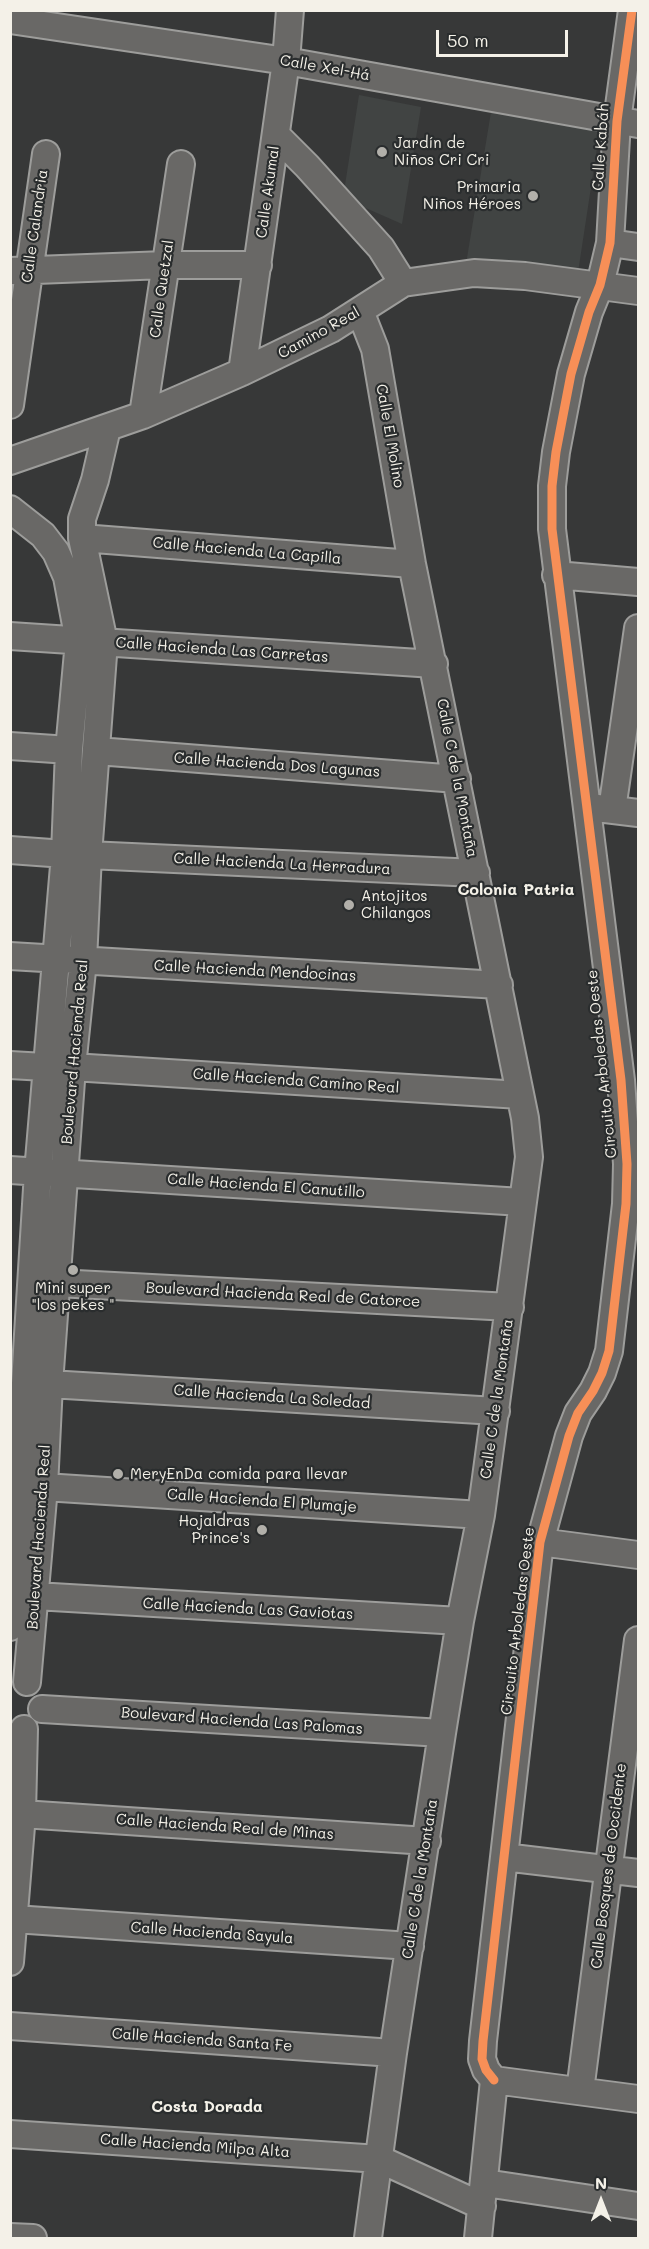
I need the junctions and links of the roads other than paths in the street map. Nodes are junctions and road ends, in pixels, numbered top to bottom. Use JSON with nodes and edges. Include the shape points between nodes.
{"nodes":[{"id":1,"x":290,"y":10,"type":"edge"},
{"id":2,"x":632,"y":10,"type":"edge"},
{"id":3,"x":10,"y":20,"type":"edge"},
{"id":4,"x":286,"y":61,"type":"junction"},
{"id":5,"x":628,"y":123,"type":"edge"},
{"id":6,"x":276,"y":135,"type":"junction"},
{"id":7,"x":46,"y":154,"type":"dead end"},
{"id":8,"x":181,"y":164,"type":"dead end"},
{"id":9,"x":610,"y":243,"type":"junction"},
{"id":10,"x":639,"y":248,"type":"edge"},
{"id":11,"x":165,"y":265,"type":"junction"},
{"id":12,"x":258,"y":266,"type":"junction"},
{"id":13,"x":20,"y":272,"type":"edge"},
{"id":14,"x":404,"y":283,"type":"junction"},
{"id":15,"x":600,"y":285,"type":"junction"},
{"id":16,"x":639,"y":291,"type":"edge"},
{"id":17,"x":360,"y":311,"type":"junction"},
{"id":18,"x":242,"y":372,"type":"junction"},
{"id":19,"x":10,"y":405,"type":"edge"},
{"id":20,"x":143,"y":415,"type":"junction"},
{"id":21,"x":107,"y":428,"type":"junction"},
{"id":22,"x":10,"y":461,"type":"edge"},
{"id":23,"x":10,"y":509,"type":"edge"},
{"id":24,"x":82,"y":538,"type":"junction"},
{"id":25,"x":412,"y":564,"type":"junction"},
{"id":26,"x":556,"y":575,"type":"junction"},
{"id":27,"x":639,"y":582,"type":"edge"},
{"id":28,"x":639,"y":628,"type":"edge"},
{"id":29,"x":10,"y":636,"type":"edge"},
{"id":30,"x":91,"y":641,"type":"junction"},
{"id":31,"x":434,"y":664,"type":"junction"},
{"id":32,"x":10,"y":746,"type":"edge"},
{"id":33,"x":69,"y":750,"type":"junction"},
{"id":34,"x":97,"y":751,"type":"junction"},
{"id":35,"x":457,"y":779,"type":"junction"},
{"id":36,"x":586,"y":807,"type":"junction"},
{"id":37,"x":612,"y":810,"type":"junction"},
{"id":38,"x":639,"y":813,"type":"edge"},
{"id":39,"x":10,"y":850,"type":"edge"},
{"id":40,"x":76,"y":855,"type":"junction"},
{"id":41,"x":476,"y":873,"type":"junction"},
{"id":42,"x":10,"y":956,"type":"edge"},
{"id":43,"x":56,"y":959,"type":"junction"},
{"id":44,"x":84,"y":961,"type":"junction"},
{"id":45,"x":499,"y":985,"type":"junction"},
{"id":46,"x":10,"y":1065,"type":"edge"},
{"id":47,"x":45,"y":1067,"type":"junction"},
{"id":48,"x":72,"y":1067,"type":"junction"},
{"id":49,"x":520,"y":1095,"type":"junction"},
{"id":50,"x":10,"y":1170,"type":"edge"},
{"id":51,"x":38,"y":1172,"type":"junction"},
{"id":52,"x":64,"y":1173,"type":"junction"},
{"id":53,"x":522,"y":1202,"type":"junction"},
{"id":54,"x":21,"y":1278,"type":"edge"},
{"id":55,"x":57,"y":1283,"type":"junction"},
{"id":56,"x":510,"y":1306,"type":"junction"},
{"id":57,"x":17,"y":1379,"type":"edge"},
{"id":58,"x":49,"y":1383,"type":"junction"},
{"id":59,"x":496,"y":1411,"type":"junction"},
{"id":60,"x":24,"y":1486,"type":"edge"},
{"id":61,"x":481,"y":1515,"type":"junction"},
{"id":62,"x":540,"y":1542,"type":"junction"},
{"id":63,"x":639,"y":1555,"type":"edge"},
{"id":64,"x":19,"y":1594,"type":"edge"},
{"id":65,"x":460,"y":1621,"type":"junction"},
{"id":66,"x":10,"y":1627,"type":"edge"},
{"id":67,"x":639,"y":1640,"type":"edge"},
{"id":68,"x":19,"y":1681,"type":"edge"},
{"id":69,"x":42,"y":1709,"type":"junction"},
{"id":70,"x":17,"y":1729,"type":"edge"},
{"id":71,"x":442,"y":1733,"type":"junction"},
{"id":72,"x":22,"y":1814,"type":"junction"},
{"id":73,"x":427,"y":1841,"type":"junction"},
{"id":74,"x":504,"y":1857,"type":"junction"},
{"id":75,"x":609,"y":1869,"type":"junction"},
{"id":76,"x":639,"y":1873,"type":"edge"},
{"id":77,"x":14,"y":1919,"type":"junction"},
{"id":78,"x":410,"y":1946,"type":"junction"},
{"id":79,"x":10,"y":1962,"type":"edge"},
{"id":80,"x":10,"y":2026,"type":"edge"},
{"id":81,"x":393,"y":2053,"type":"junction"},
{"id":82,"x":494,"y":2080,"type":"junction"},
{"id":83,"x":580,"y":2091,"type":"junction"},
{"id":84,"x":639,"y":2098,"type":"edge"},
{"id":85,"x":10,"y":2134,"type":"edge"},
{"id":86,"x":379,"y":2159,"type":"junction"},
{"id":87,"x":484,"y":2194,"type":"junction"},
{"id":88,"x":639,"y":2206,"type":"edge"},
{"id":89,"x":10,"y":2237,"type":"edge"},
{"id":90,"x":33,"y":2238,"type":"edge"},
{"id":91,"x":368,"y":2238,"type":"edge"},
{"id":92,"x":478,"y":2238,"type":"edge"}],
"edges":[{"from":1,"to":4,"type":"street","name":"Calle Akumal"},
{"from":2,"to":5,"type":"street","name":"Calle Kabáh"},
{"from":3,"to":4,"type":"street","name":"Calle Xel-Há"},
{"from":4,"to":5,"type":"street","name":"Calle Xel-Há"},
{"from":4,"to":6,"type":"street","name":"Calle Akumal"},
{"from":5,"to":9,"type":"street","name":"Calle Kabáh"},
{"from":6,"to":12,"type":"street","name":"Calle Akumal"},
{"from":6,"to":14,"type":"street","via":[[381,248]]},
{"from":7,"to":13,"type":"street","name":"Calle Calandria"},
{"from":8,"to":11,"type":"street","name":"Calle Quetzal"},
{"from":9,"to":10,"type":"street"},
{"from":9,"to":15,"type":"street","name":"Calle Kabáh"},
{"from":11,"to":12,"type":"street"},
{"from":11,"to":13,"type":"street"},
{"from":11,"to":20,"type":"street","name":"Calle Quetzal"},
{"from":12,"to":18,"type":"street","name":"Calle Akumal"},
{"from":13,"to":19,"type":"street","name":"Calle Calandria"},
{"from":14,"to":15,"type":"street","name":"Camino Real","via":[[474,273]]},
{"from":14,"to":17,"type":"street","name":"Camino Real"},
{"from":15,"to":16,"type":"street","name":"Camino Real"},
{"from":15,"to":26,"type":"street","name":"Circuito Arboledas Oeste","via":[[576,355],[556,452],[552,486]]},
{"from":17,"to":18,"type":"street","name":"Camino Real"},
{"from":17,"to":25,"type":"street","name":"Calle El Molino","via":[[375,349]]},
{"from":18,"to":20,"type":"street","name":"Camino Real"},
{"from":20,"to":21,"type":"street","name":"Camino Real"},
{"from":21,"to":22,"type":"street","name":"Camino Real"},
{"from":21,"to":24,"type":"street","name":"Boulevard Hacienda Real","via":[[82,519]]},
{"from":23,"to":30,"type":"street","name":"Boulevard Hacienda Real","via":[[43,535],[56,552]]},
{"from":24,"to":25,"type":"street","name":"Calle Hacienda La Capilla"},
{"from":24,"to":30,"type":"street","name":"Boulevard Hacienda Real"},
{"from":25,"to":31,"type":"street","name":"Calle C de la Montaña"},
{"from":26,"to":27,"type":"street"},
{"from":26,"to":36,"type":"street","name":"Circuito Arboledas Oeste"},
{"from":28,"to":37,"type":"street"},
{"from":29,"to":30,"type":"street","name":"Calle Hacienda Las Carretas"},
{"from":30,"to":31,"type":"street","name":"Calle Hacienda Las Carretas"},
{"from":30,"to":33,"type":"street","name":"Boulevard Hacienda Real"},
{"from":30,"to":34,"type":"street","name":"Boulevard Hacienda Real"},
{"from":31,"to":35,"type":"street","name":"Calle C de la Montaña"},
{"from":32,"to":33,"type":"street"},
{"from":33,"to":40,"type":"street","name":"Boulevard Hacienda Real"},
{"from":34,"to":35,"type":"street","name":"Calle Hacienda Dos Lagunas"},
{"from":34,"to":40,"type":"street","name":"Boulevard Hacienda Real"},
{"from":35,"to":41,"type":"street","name":"Calle C de la Montaña"},
{"from":36,"to":37,"type":"street"},
{"from":36,"to":62,"type":"street","name":"Circuito Arboledas Oeste","via":[[621,1080],[626,1204],[609,1351],[603,1373],[568,1436]]},
{"from":37,"to":38,"type":"street"},
{"from":39,"to":40,"type":"street","name":"Calle Hacienda La Herradura"},
{"from":40,"to":41,"type":"street","name":"Calle Hacienda La Herradura"},
{"from":40,"to":43,"type":"street","name":"Boulevard Hacienda Real"},
{"from":40,"to":44,"type":"street","name":"Boulevard Hacienda Real"},
{"from":41,"to":45,"type":"street","name":"Calle C de la Montaña"},
{"from":42,"to":43,"type":"street","name":"Calle Hacienda Mendocinas"},
{"from":43,"to":44,"type":"street","name":"Calle Hacienda Mendocinas"},
{"from":43,"to":47,"type":"street","name":"Boulevard Hacienda Real"},
{"from":44,"to":45,"type":"street","name":"Calle Hacienda Mendocinas"},
{"from":44,"to":48,"type":"street","name":"Boulevard Hacienda Real"},
{"from":45,"to":49,"type":"street","name":"Calle C de la Montaña"},
{"from":46,"to":47,"type":"street"},
{"from":47,"to":51,"type":"street","name":"Boulevard Hacienda Real"},
{"from":48,"to":49,"type":"street","name":"Calle Hacienda Camino Real"},
{"from":48,"to":52,"type":"street","name":"Boulevard Hacienda Real"},
{"from":49,"to":53,"type":"street","name":"Calle C de la Montaña","via":[[529,1157]]},
{"from":50,"to":51,"type":"street","name":"Calle Hacienda El Canutillo"},
{"from":51,"to":52,"type":"street","name":"Calle Hacienda El Canutillo"},
{"from":51,"to":54,"type":"street","name":"Boulevard Hacienda Real"},
{"from":52,"to":53,"type":"street","name":"Calle Hacienda El Canutillo"},
{"from":52,"to":55,"type":"street","name":"Boulevard Hacienda Real"},
{"from":53,"to":56,"type":"street","name":"Calle C de la Montaña"},
{"from":54,"to":57,"type":"street","name":"Boulevard Hacienda Real"},
{"from":55,"to":56,"type":"street","name":"Boulevard Hacienda Real de Catorce"},
{"from":55,"to":58,"type":"street","name":"Boulevard Hacienda Real"},
{"from":56,"to":59,"type":"street","name":"Calle C de la Montaña"},
{"from":57,"to":60,"type":"street","name":"Boulevard Hacienda Real"},
{"from":58,"to":59,"type":"street","name":"Calle Hacienda La Soledad"},
{"from":58,"to":60,"type":"street","name":"Boulevard Hacienda Real"},
{"from":59,"to":61,"type":"street","name":"Calle C de la Montaña"},
{"from":60,"to":61,"type":"street","name":"Calle Hacienda El Plumaje"},
{"from":60,"to":64,"type":"street","name":"Boulevard Hacienda Real"},
{"from":61,"to":65,"type":"street","name":"Calle C de la Montaña"},
{"from":62,"to":63,"type":"street"},
{"from":62,"to":74,"type":"street","name":"Circuito Arboledas Oeste"},
{"from":64,"to":65,"type":"street","name":"Calle Hacienda Las Gaviotas"},
{"from":64,"to":66,"type":"street","name":"Boulevard Hacienda Real"},
{"from":64,"to":68,"type":"street","name":"Boulevard Hacienda Real"},
{"from":65,"to":71,"type":"street","name":"Calle C de la Montaña"},
{"from":67,"to":75,"type":"street","name":"Calle Bosques de Occidente"},
{"from":68,"to":69,"type":"street","via":[[36,1688]]},
{"from":69,"to":70,"type":"street","via":[[36,1722]]},
{"from":69,"to":71,"type":"street","name":"Boulevard Hacienda Las Palomas"},
{"from":70,"to":72,"type":"street"},
{"from":71,"to":73,"type":"street","name":"Calle C de la Montaña"},
{"from":72,"to":73,"type":"street","name":"Calle Hacienda Real de Minas"},
{"from":72,"to":77,"type":"street"},
{"from":73,"to":78,"type":"street","name":"Calle C de la Montaña"},
{"from":74,"to":75,"type":"street"},
{"from":74,"to":82,"type":"street","name":"Circuito Arboledas Oeste","via":[[482,2059]]},
{"from":75,"to":76,"type":"street"},
{"from":75,"to":83,"type":"street","name":"Calle Bosques de Occidente"},
{"from":77,"to":78,"type":"street","name":"Calle Hacienda Sayula"},
{"from":77,"to":79,"type":"street"},
{"from":78,"to":81,"type":"street","name":"Calle C de la Montaña"},
{"from":80,"to":81,"type":"street","name":"Calle Hacienda Santa Fe"},
{"from":81,"to":86,"type":"street","name":"Calle C de la Montaña"},
{"from":82,"to":83,"type":"street"},
{"from":82,"to":87,"type":"street"},
{"from":83,"to":84,"type":"street"},
{"from":85,"to":86,"type":"street","name":"Calle Hacienda Milpa Alta"},
{"from":86,"to":87,"type":"street"},
{"from":86,"to":91,"type":"street","name":"Calle C de la Montaña"},
{"from":87,"to":88,"type":"street"},
{"from":87,"to":92,"type":"street"},
{"from":89,"to":90,"type":"street"}]}
